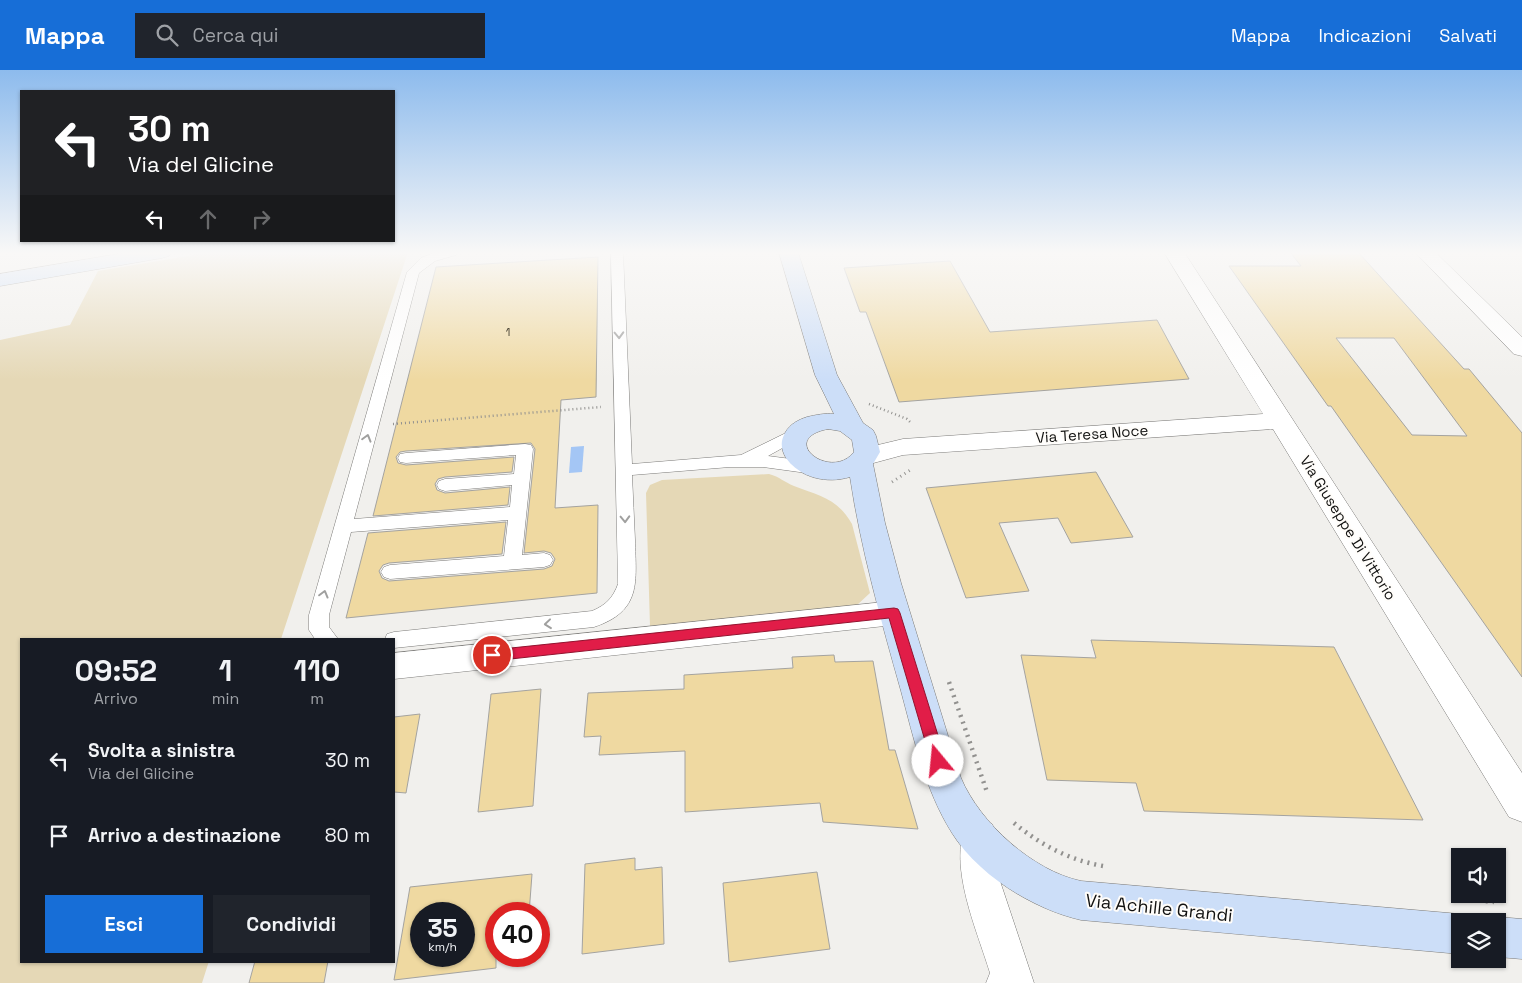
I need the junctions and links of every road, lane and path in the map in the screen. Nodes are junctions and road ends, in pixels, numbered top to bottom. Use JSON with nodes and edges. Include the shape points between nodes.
{"nodes":[{"id":1,"x":407,"y":295,"type":"edge"},
{"id":2,"x":617,"y":295,"type":"edge"},
{"id":3,"x":801,"y":295,"type":"edge"},
{"id":4,"x":1201,"y":295,"type":"edge"},
{"id":5,"x":1467,"y":295,"type":"edge"},
{"id":6,"x":1522,"y":349,"type":"edge"},
{"id":7,"x":826,"y":375,"type":"junction"},
{"id":8,"x":866,"y":403,"type":"dead end"},
{"id":9,"x":622,"y":406,"type":"junction"},
{"id":10,"x":1282,"y":421,"type":"junction"},
{"id":11,"x":371,"y":426,"type":"junction"},
{"id":12,"x":802,"y":429,"type":"junction"},
{"id":13,"x":859,"y":444,"type":"junction"},
{"id":14,"x":912,"y":447,"type":"junction"},
{"id":15,"x":406,"y":458,"type":"dead end"},
{"id":16,"x":730,"y":461,"type":"junction"},
{"id":17,"x":817,"y":469,"type":"junction"},
{"id":18,"x":624,"y":470,"type":"junction"},
{"id":19,"x":522,"y":479,"type":"junction"},
{"id":20,"x":890,"y":483,"type":"dead end"},
{"id":21,"x":445,"y":485,"type":"dead end"},
{"id":22,"x":518,"y":513,"type":"junction"},
{"id":23,"x":868,"y":516,"type":"junction"},
{"id":24,"x":343,"y":526,"type":"junction"},
{"id":25,"x":544,"y":560,"type":"dead end"},
{"id":26,"x":512,"y":562,"type":"junction"},
{"id":27,"x":390,"y":572,"type":"dead end"},
{"id":28,"x":894,"y":613,"type":"junction"},
{"id":29,"x":327,"y":638,"type":"edge"},
{"id":30,"x":395,"y":640,"type":"edge"},
{"id":31,"x":395,"y":666,"type":"edge"},
{"id":32,"x":947,"y":676,"type":"dead end"},
{"id":33,"x":991,"y":798,"type":"dead end"},
{"id":34,"x":1522,"y":806,"type":"edge"},
{"id":35,"x":995,"y":829,"type":"junction"},
{"id":36,"x":1106,"y":866,"type":"dead end"},
{"id":37,"x":1451,"y":917,"type":"edge"},
{"id":38,"x":1506,"y":925,"type":"edge"},
{"id":39,"x":1522,"y":939,"type":"edge"},
{"id":40,"x":1008,"y":983,"type":"edge"}],
"edges":[{"from":1,"to":11,"type":"lane"},
{"from":2,"to":9,"type":"lane","one_way":true},
{"from":3,"to":7,"type":"street"},
{"from":4,"to":10,"type":"street","name":"Via Giuseppe Di Vittorio"},
{"from":5,"to":6,"type":"street"},
{"from":7,"to":12,"type":"street","via":[[826,392]]},
{"from":7,"to":13,"type":"street","name":"Via Achille Grandi"},
{"from":8,"to":14,"type":"path","via":[[907,419],[916,430]]},
{"from":9,"to":11,"type":"path"},
{"from":9,"to":18,"type":"lane"},
{"from":10,"to":14,"type":"street","name":"Via Teresa Noce"},
{"from":10,"to":34,"type":"street","name":"Via Giuseppe Di Vittorio"},
{"from":24,"to":11,"type":"lane","one_way":true},
{"from":12,"to":13,"type":"street","via":[[828,421]]},
{"from":12,"to":16,"type":"lane","via":[[765,451]]},
{"from":12,"to":17,"type":"street","via":[[794,439],[793,450],[800,460]]},
{"from":13,"to":14,"type":"street","name":"Via Teresa Noce"},
{"from":13,"to":17,"type":"street","via":[[850,468],[839,471]]},
{"from":13,"to":23,"type":"street","name":"Via Achille Grandi"},
{"from":14,"to":20,"type":"path","via":[[918,464]]},
{"from":15,"to":19,"type":"lane","via":[[525,449]]},
{"from":16,"to":17,"type":"lane","via":[[763,461]]},
{"from":16,"to":18,"type":"lane"},
{"from":17,"to":23,"type":"street","via":[[849,492]]},
{"from":18,"to":30,"type":"lane","one_way":true,"via":[[627,584],[622,600],[612,612],[594,619]]},
{"from":19,"to":21,"type":"lane"},
{"from":19,"to":22,"type":"lane"},
{"from":22,"to":24,"type":"lane"},
{"from":22,"to":26,"type":"lane"},
{"from":23,"to":28,"type":"street","name":"Via Achille Grandi"},
{"from":29,"to":24,"type":"lane","one_way":true,"via":[[319,630],[319,614]]},
{"from":25,"to":26,"type":"lane"},
{"from":26,"to":27,"type":"lane"},
{"from":28,"to":31,"type":"street"},
{"from":28,"to":35,"type":"street","name":"Via Achille Grandi","via":[[949,788],[966,822]]},
{"from":32,"to":33,"type":"path"},
{"from":35,"to":36,"type":"path","via":[[1041,844],[1078,862]]},
{"from":35,"to":37,"type":"street","name":"Via Achille Grandi","via":[[1008,862],[1039,883],[1073,899],[1097,904],[1152,909]]},
{"from":35,"to":40,"type":"street","via":[[981,881],[1014,982]]},
{"from":38,"to":39,"type":"street"}]}
